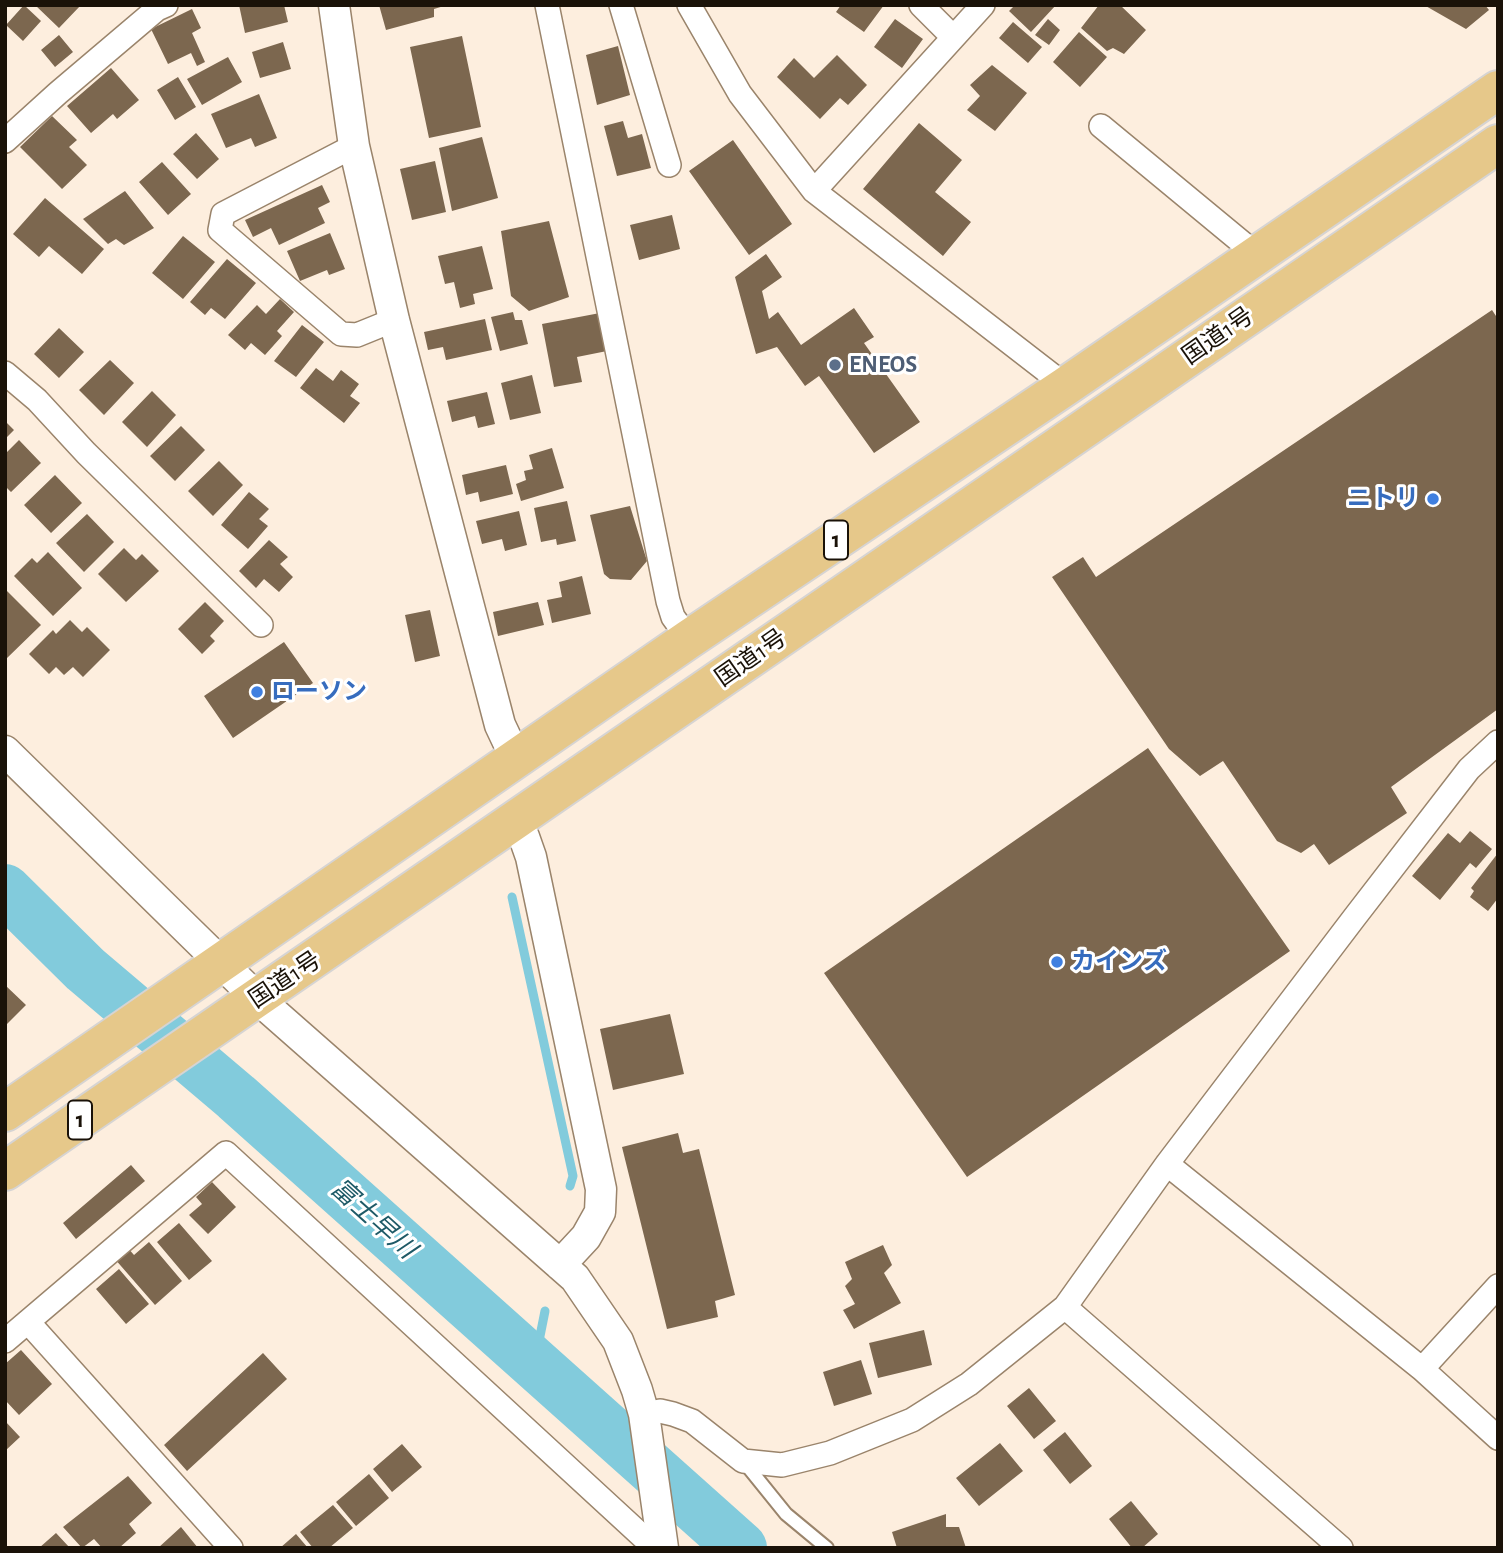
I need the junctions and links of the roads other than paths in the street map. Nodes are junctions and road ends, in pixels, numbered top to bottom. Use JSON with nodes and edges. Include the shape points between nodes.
{"nodes":[{"id":1,"x":166,"y":5,"type":"edge"},
{"id":2,"x":334,"y":5,"type":"edge"},
{"id":3,"x":547,"y":5,"type":"edge"},
{"id":4,"x":621,"y":5,"type":"edge"},
{"id":5,"x":689,"y":5,"type":"edge"},
{"id":6,"x":921,"y":5,"type":"edge"},
{"id":7,"x":983,"y":5,"type":"edge"},
{"id":8,"x":953,"y":37,"type":"junction"},
{"id":9,"x":1498,"y":90,"type":"edge"},
{"id":10,"x":1101,"y":126,"type":"dead end"},
{"id":11,"x":5,"y":141,"type":"edge"},
{"id":12,"x":1498,"y":144,"type":"edge"},
{"id":13,"x":354,"y":146,"type":"junction"},
{"id":14,"x":668,"y":165,"type":"dead end"},
{"id":15,"x":814,"y":191,"type":"junction"},
{"id":16,"x":1257,"y":255,"type":"junction"},
{"id":17,"x":394,"y":320,"type":"junction"},
{"id":18,"x":5,"y":373,"type":"edge"},
{"id":19,"x":1066,"y":386,"type":"junction"},
{"id":20,"x":261,"y":625,"type":"dead end"},
{"id":21,"x":689,"y":639,"type":"junction"},
{"id":22,"x":1498,"y":742,"type":"edge"},
{"id":23,"x":5,"y":751,"type":"edge"},
{"id":24,"x":517,"y":761,"type":"junction"},
{"id":25,"x":514,"y":823,"type":"junction"},
{"id":26,"x":221,"y":963,"type":"junction"},
{"id":27,"x":258,"y":999,"type":"junction"},
{"id":28,"x":5,"y":1112,"type":"edge"},
{"id":29,"x":1167,"y":1164,"type":"junction"},
{"id":30,"x":5,"y":1171,"type":"edge"},
{"id":31,"x":560,"y":1265,"type":"junction"},
{"id":32,"x":1498,"y":1286,"type":"edge"},
{"id":33,"x":1065,"y":1307,"type":"junction"},
{"id":34,"x":28,"y":1322,"type":"junction"},
{"id":35,"x":5,"y":1341,"type":"edge"},
{"id":36,"x":1422,"y":1369,"type":"junction"},
{"id":37,"x":647,"y":1405,"type":"junction"},
{"id":38,"x":1498,"y":1438,"type":"edge"},
{"id":39,"x":743,"y":1461,"type":"junction"},
{"id":40,"x":658,"y":1540,"type":"edge"},
{"id":41,"x":230,"y":1548,"type":"edge"},
{"id":42,"x":827,"y":1548,"type":"edge"},
{"id":43,"x":1341,"y":1548,"type":"edge"}],
"edges":[{"from":1,"to":11,"type":"street"},
{"from":2,"to":13,"type":"street"},
{"from":3,"to":21,"type":"street","via":[[668,601]]},
{"from":4,"to":14,"type":"street"},
{"from":5,"to":15,"type":"street","via":[[740,94]]},
{"from":6,"to":8,"type":"street"},
{"from":7,"to":8,"type":"street"},
{"from":8,"to":15,"type":"street"},
{"from":9,"to":16,"type":"highway","name":"国道1号","number":"1"},
{"from":10,"to":16,"type":"street"},
{"from":12,"to":25,"type":"highway","name":"国道1号","number":"1"},
{"from":13,"to":17,"type":"street"},
{"from":13,"to":17,"type":"street","via":[[223,214],[220,230],[341,334],[357,335]]},
{"from":15,"to":19,"type":"street"},
{"from":16,"to":19,"type":"highway","name":"国道1号","number":"1"},
{"from":17,"to":24,"type":"street","via":[[500,724]]},
{"from":18,"to":20,"type":"street"},
{"from":19,"to":21,"type":"highway","name":"国道1号","number":"1"},
{"from":21,"to":24,"type":"highway","name":"国道1号","number":"1"},
{"from":22,"to":29,"type":"street","via":[[1469,768]]},
{"from":23,"to":26,"type":"street"},
{"from":24,"to":26,"type":"highway","name":"国道1号","number":"1"},
{"from":25,"to":27,"type":"highway","name":"国道1号","number":"1"},
{"from":25,"to":31,"type":"street","via":[[531,857],[601,1189],[600,1212],[586,1237]]},
{"from":26,"to":27,"type":"street"},
{"from":26,"to":28,"type":"highway","name":"国道1号","number":"1"},
{"from":27,"to":30,"type":"highway","name":"国道1号","number":"1"},
{"from":27,"to":31,"type":"street"},
{"from":29,"to":33,"type":"street"},
{"from":29,"to":36,"type":"street"},
{"from":31,"to":37,"type":"street","via":[[606,1320]]},
{"from":32,"to":36,"type":"street"},
{"from":33,"to":39,"type":"street","via":[[969,1384],[912,1420],[830,1453],[782,1465]]},
{"from":33,"to":43,"type":"street"},
{"from":34,"to":35,"type":"street"},
{"from":34,"to":40,"type":"street","via":[[226,1153]]},
{"from":34,"to":41,"type":"street"},
{"from":36,"to":38,"type":"street"},
{"from":37,"to":39,"type":"street","via":[[692,1422]]},
{"from":37,"to":40,"type":"street"},
{"from":39,"to":42,"type":"lane","via":[[786,1514]]}]}
